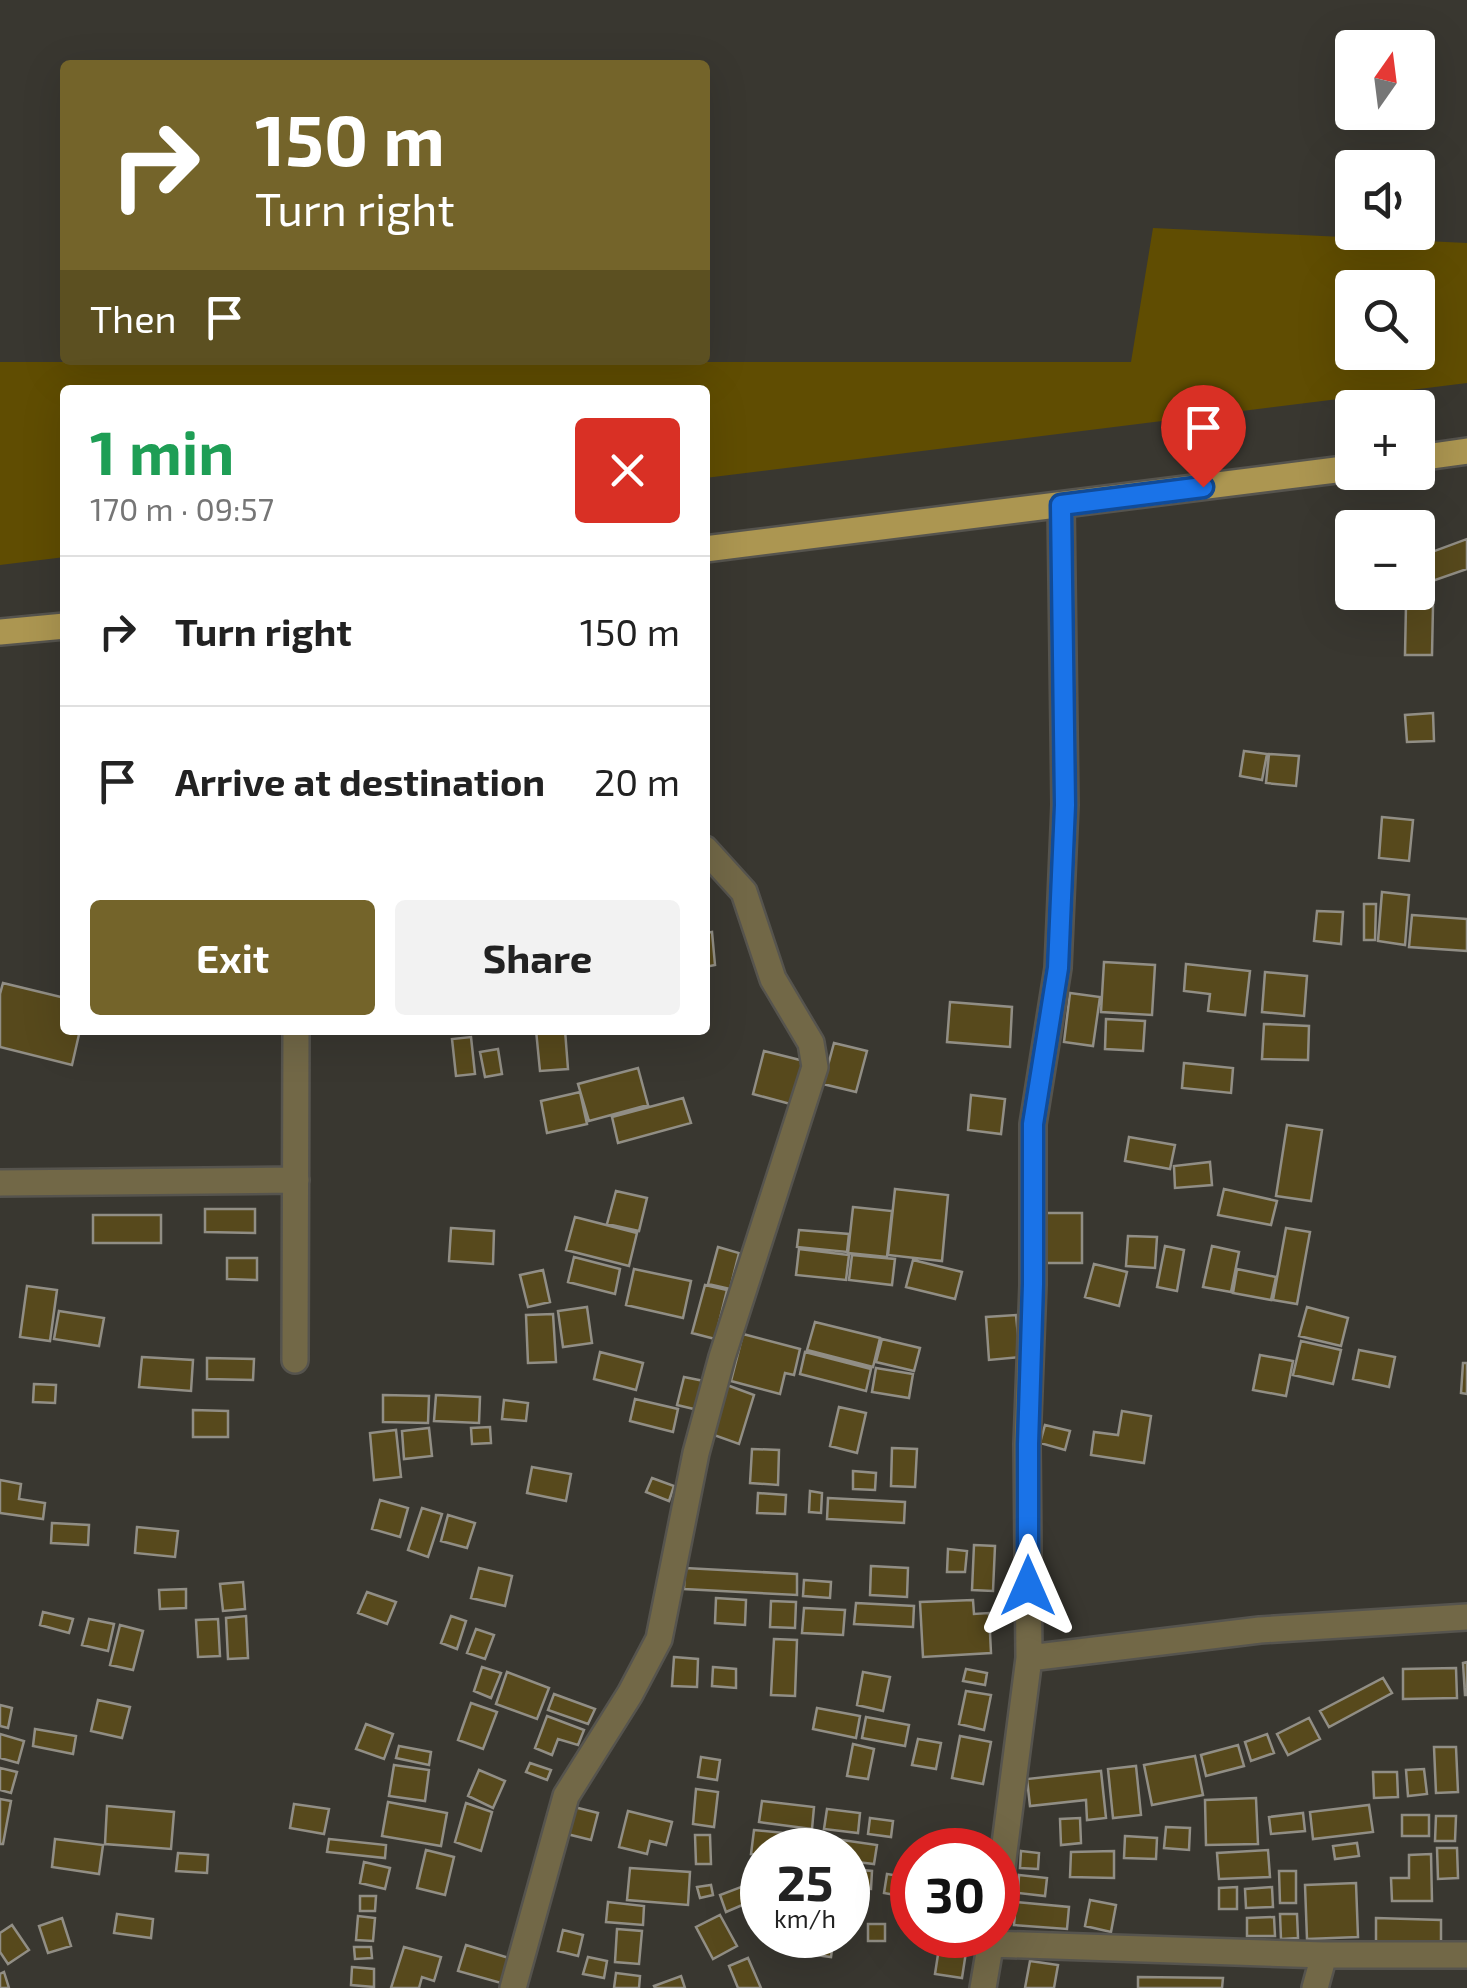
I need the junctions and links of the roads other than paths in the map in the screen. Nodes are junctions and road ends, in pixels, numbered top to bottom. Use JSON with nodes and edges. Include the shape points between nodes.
{"nodes":[{"id":1,"x":1467,"y":451,"type":"edge"},
{"id":2,"x":1435,"y":456,"type":"edge"},
{"id":3,"x":1335,"y":470,"type":"edge"},
{"id":4,"x":1061,"y":505,"type":"junction"},
{"id":5,"x":710,"y":548,"type":"edge"},
{"id":6,"x":60,"y":626,"type":"edge"},
{"id":7,"x":0,"y":632,"type":"edge"},
{"id":8,"x":710,"y":855,"type":"edge"},
{"id":9,"x":296,"y":1035,"type":"edge"},
{"id":10,"x":296,"y":1180,"type":"junction"},
{"id":11,"x":0,"y":1182,"type":"edge"},
{"id":12,"x":295,"y":1360,"type":"dead end"},
{"id":13,"x":1467,"y":1616,"type":"edge"},
{"id":14,"x":1029,"y":1658,"type":"junction"},
{"id":15,"x":1007,"y":1828,"type":"edge"},
{"id":16,"x":1020,"y":1940,"type":"edge"},
{"id":17,"x":1467,"y":1955,"type":"edge"},
{"id":18,"x":1324,"y":1956,"type":"junction"},
{"id":19,"x":989,"y":1958,"type":"edge"},
{"id":20,"x":513,"y":1988,"type":"edge"},
{"id":21,"x":983,"y":1988,"type":"edge"},
{"id":22,"x":1315,"y":1988,"type":"edge"}],
"edges":[{"from":1,"to":2,"type":"main road"},
{"from":3,"to":4,"type":"main road"},
{"from":4,"to":5,"type":"main road"},
{"from":4,"to":14,"type":"street","via":[[1065,805],[1058,968],[1033,1124]]},
{"from":6,"to":7,"type":"main road"},
{"from":8,"to":20,"type":"street","via":[[744,892],[773,979],[812,1043],[815,1066],[722,1357],[659,1639],[566,1796]]},
{"from":9,"to":10,"type":"street"},
{"from":10,"to":11,"type":"street"},
{"from":10,"to":12,"type":"street"},
{"from":13,"to":14,"type":"street","via":[[1260,1630]]},
{"from":14,"to":15,"type":"street"},
{"from":16,"to":18,"type":"street"},
{"from":17,"to":18,"type":"street"},
{"from":18,"to":22,"type":"street"},
{"from":19,"to":21,"type":"street"}]}
